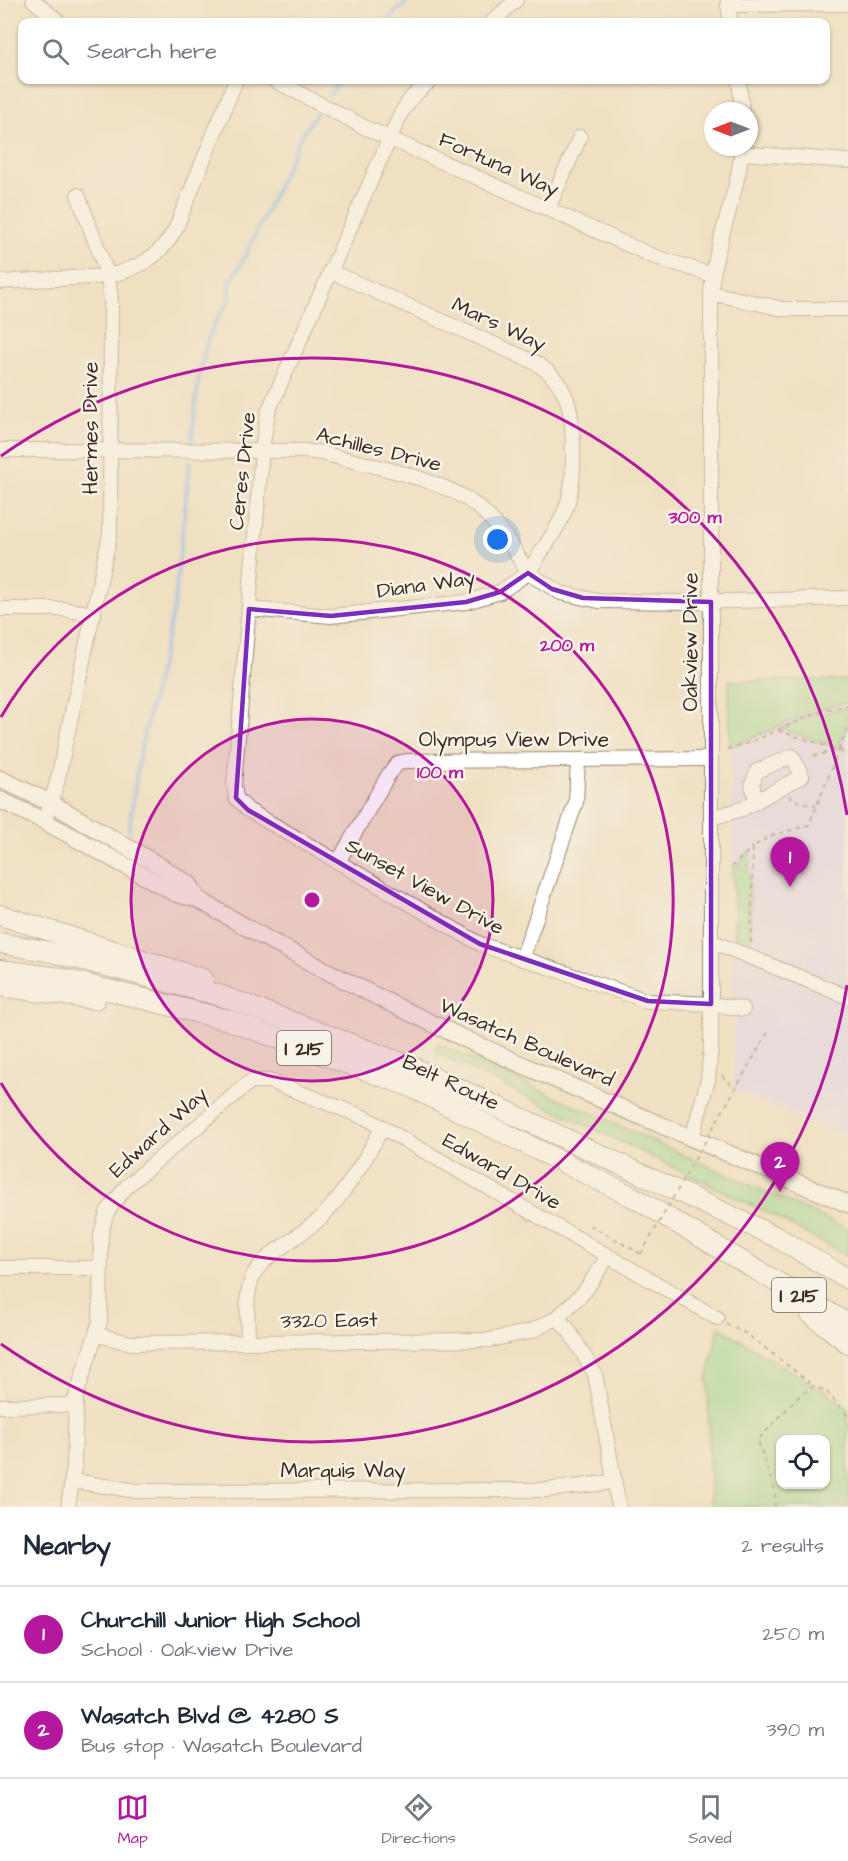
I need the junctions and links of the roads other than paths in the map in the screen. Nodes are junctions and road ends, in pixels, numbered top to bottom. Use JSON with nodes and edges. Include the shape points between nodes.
{"nodes":[{"id":1,"x":33,"y":0,"type":"edge"},
{"id":2,"x":516,"y":0,"type":"edge"},
{"id":3,"x":728,"y":2,"type":"edge"},
{"id":4,"x":848,"y":4,"type":"edge"},
{"id":5,"x":54,"y":18,"type":"edge"},
{"id":6,"x":496,"y":18,"type":"edge"},
{"id":7,"x":730,"y":18,"type":"edge"},
{"id":8,"x":234,"y":84,"type":"edge"},
{"id":9,"x":282,"y":84,"type":"edge"},
{"id":10,"x":427,"y":84,"type":"edge"},
{"id":11,"x":739,"y":84,"type":"edge"},
{"id":12,"x":741,"y":102,"type":"edge"},
{"id":13,"x":580,"y":137,"type":"dead end"},
{"id":14,"x":389,"y":138,"type":"junction"},
{"id":15,"x":758,"y":152,"type":"edge"},
{"id":16,"x":740,"y":156,"type":"edge"},
{"id":17,"x":848,"y":161,"type":"edge"},
{"id":18,"x":78,"y":195,"type":"dead end"},
{"id":19,"x":548,"y":209,"type":"junction"},
{"id":20,"x":330,"y":271,"type":"junction"},
{"id":21,"x":712,"y":274,"type":"junction"},
{"id":22,"x":108,"y":276,"type":"junction"},
{"id":23,"x":0,"y":282,"type":"edge"},
{"id":24,"x":711,"y":293,"type":"junction"},
{"id":25,"x":848,"y":309,"type":"edge"},
{"id":26,"x":0,"y":450,"type":"edge"},
{"id":27,"x":111,"y":450,"type":"junction"},
{"id":28,"x":262,"y":450,"type":"junction"},
{"id":29,"x":528,"y":573,"type":"junction"},
{"id":30,"x":848,"y":598,"type":"edge"},
{"id":31,"x":711,"y":602,"type":"junction"},
{"id":32,"x":0,"y":609,"type":"edge"},
{"id":33,"x":249,"y":609,"type":"junction"},
{"id":34,"x":94,"y":614,"type":"junction"},
{"id":35,"x":711,"y":759,"type":"junction"},
{"id":36,"x":578,"y":760,"type":"junction"},
{"id":37,"x":0,"y":778,"type":"edge"},
{"id":38,"x":236,"y":798,"type":"joint"},
{"id":39,"x":0,"y":800,"type":"edge"},
{"id":40,"x":756,"y":800,"type":"dead end"},
{"id":41,"x":51,"y":803,"type":"junction"},
{"id":42,"x":711,"y":818,"type":"junction"},
{"id":43,"x":44,"y":821,"type":"junction"},
{"id":44,"x":338,"y":862,"type":"junction"},
{"id":45,"x":198,"y":899,"type":"junction"},
{"id":46,"x":0,"y":915,"type":"edge"},
{"id":47,"x":711,"y":941,"type":"junction"},
{"id":48,"x":0,"y":943,"type":"edge"},
{"id":49,"x":522,"y":959,"type":"junction"},
{"id":50,"x":0,"y":970,"type":"edge"},
{"id":51,"x":0,"y":986,"type":"edge"},
{"id":52,"x":848,"y":997,"type":"edge"},
{"id":53,"x":711,"y":1004,"type":"junction"},
{"id":54,"x":743,"y":1009,"type":"dead end"},
{"id":55,"x":228,"y":1020,"type":"junction"},
{"id":56,"x":410,"y":1066,"type":"junction"},
{"id":57,"x":257,"y":1080,"type":"joint"},
{"id":58,"x":383,"y":1127,"type":"junction"},
{"id":59,"x":692,"y":1138,"type":"junction"},
{"id":60,"x":848,"y":1204,"type":"edge"},
{"id":61,"x":608,"y":1256,"type":"junction"},
{"id":62,"x":750,"y":1265,"type":"junction"},
{"id":63,"x":0,"y":1268,"type":"edge"},
{"id":64,"x":101,"y":1268,"type":"junction"},
{"id":65,"x":848,"y":1279,"type":"edge"},
{"id":66,"x":557,"y":1318,"type":"junction"},
{"id":67,"x":717,"y":1318,"type":"road end"},
{"id":68,"x":848,"y":1324,"type":"edge"},
{"id":69,"x":97,"y":1335,"type":"junction"},
{"id":70,"x":248,"y":1342,"type":"junction"},
{"id":71,"x":848,"y":1343,"type":"edge"},
{"id":72,"x":75,"y":1405,"type":"junction"},
{"id":73,"x":0,"y":1406,"type":"edge"},
{"id":74,"x":73,"y":1480,"type":"junction"},
{"id":75,"x":613,"y":1482,"type":"junction"},
{"id":76,"x":68,"y":1507,"type":"edge"},
{"id":77,"x":619,"y":1507,"type":"edge"}],
"edges":[{"from":1,"to":5,"type":"street"},
{"from":2,"to":6,"type":"street"},
{"from":3,"to":4,"type":"street"},
{"from":3,"to":7,"type":"street"},
{"from":8,"to":22,"type":"street","via":[[166,245],[146,263]]},
{"from":9,"to":14,"type":"street","name":"Fortuna Way"},
{"from":10,"to":14,"type":"street","name":"Ceres Drive","via":[[404,108]]},
{"from":11,"to":12,"type":"street"},
{"from":13,"to":19,"type":"street"},
{"from":14,"to":19,"type":"street","name":"Fortuna Way"},
{"from":14,"to":20,"type":"street","name":"Ceres Drive"},
{"from":15,"to":17,"type":"street"},
{"from":16,"to":21,"type":"street","name":"Oakview Drive","via":[[732,208]]},
{"from":18,"to":22,"type":"street","name":"Hermes Drive"},
{"from":19,"to":21,"type":"street","name":"Fortuna Way","via":[[653,256]]},
{"from":20,"to":28,"type":"street","name":"Ceres Drive","via":[[270,404]]},
{"from":20,"to":29,"type":"street","name":"Mars Way","via":[[536,363],[559,382],[573,420],[573,482],[564,513]]},
{"from":21,"to":24,"type":"street","name":"Oakview Drive"},
{"from":22,"to":23,"type":"street"},
{"from":22,"to":27,"type":"street","name":"Hermes Drive"},
{"from":24,"to":25,"type":"street","via":[[783,309]]},
{"from":24,"to":31,"type":"street","name":"Oakview Drive"},
{"from":26,"to":27,"type":"street","name":"Achilles Drive"},
{"from":27,"to":28,"type":"street","name":"Achilles Drive"},
{"from":27,"to":34,"type":"street","name":"Hermes Drive","via":[[110,534]]},
{"from":28,"to":29,"type":"street","name":"Achilles Drive","via":[[322,453],[449,489],[491,519]]},
{"from":28,"to":33,"type":"street","name":"Ceres Drive"},
{"from":29,"to":31,"type":"street","via":[[552,589],[583,598]]},
{"from":29,"to":33,"type":"street","name":"Diana Way","via":[[500,592],[466,602],[331,616]]},
{"from":30,"to":31,"type":"street"},
{"from":31,"to":35,"type":"street","name":"Oakview Drive"},
{"from":32,"to":34,"type":"street","via":[[62,609]]},
{"from":33,"to":38,"type":"street","name":"Ceres Drive"},
{"from":34,"to":41,"type":"street","name":"Hermes Drive"},
{"from":35,"to":36,"type":"street","name":"Olympus View Drive"},
{"from":35,"to":42,"type":"street","name":"Oakview Drive"},
{"from":36,"to":44,"type":"street","name":"Olympus View Drive","via":[[424,759],[398,763]]},
{"from":36,"to":49,"type":"street","via":[[576,802]]},
{"from":37,"to":41,"type":"main road","name":"Wasatch Boulevard"},
{"from":38,"to":44,"type":"street","name":"Sunset View Drive","via":[[248,810]]},
{"from":39,"to":43,"type":"main road","name":"Wasatch Boulevard"},
{"from":40,"to":42,"type":"street"},
{"from":41,"to":43,"type":"street","name":"Hermes Drive"},
{"from":41,"to":45,"type":"main road","name":"Wasatch Boulevard","via":[[189,884]]},
{"from":42,"to":47,"type":"street","name":"Oakview Drive"},
{"from":43,"to":45,"type":"main road","name":"Wasatch Boulevard","via":[[177,894]]},
{"from":44,"to":49,"type":"street","name":"Sunset View Drive","via":[[480,944]]},
{"from":45,"to":59,"type":"main road","name":"Wasatch Boulevard","via":[[421,1020]]},
{"from":46,"to":56,"type":"highway","via":[[230,988],[321,1024]]},
{"from":47,"to":52,"type":"street"},
{"from":47,"to":53,"type":"street","name":"Oakview Drive"},
{"from":48,"to":56,"type":"highway","name":"Belt Route","number":"I 215","via":[[56,953],[222,996]]},
{"from":49,"to":53,"type":"street","name":"Sunset View Drive","via":[[648,1001]]},
{"from":50,"to":55,"type":"highway","name":"Belt Route","number":"I 215","via":[[60,978]]},
{"from":51,"to":55,"type":"highway"},
{"from":53,"to":54,"type":"street","name":"Sunset View Drive"},
{"from":53,"to":59,"type":"street","name":"Oakview Drive","via":[[708,1080]]},
{"from":55,"to":62,"type":"highway","name":"Belt Route","number":"I 215","via":[[409,1086],[633,1197]]},
{"from":56,"to":65,"type":"highway","name":"Belt Route","number":"I 215","via":[[776,1238]]},
{"from":57,"to":58,"type":"street","name":"Edward Drive","via":[[270,1081]]},
{"from":57,"to":64,"type":"street","name":"Edward Way","via":[[241,1086],[115,1198],[103,1227]]},
{"from":58,"to":61,"type":"street","name":"Edward Drive"},
{"from":58,"to":70,"type":"street","via":[[334,1204],[308,1230],[256,1270],[248,1290]]},
{"from":59,"to":60,"type":"main road","name":"Wasatch Boulevard"},
{"from":61,"to":66,"type":"street","name":"3320 East","via":[[585,1291]]},
{"from":61,"to":67,"type":"street","name":"Edward Drive"},
{"from":62,"to":68,"type":"highway","name":"Belt Route","number":"I 215"},
{"from":62,"to":71,"type":"highway"},
{"from":63,"to":64,"type":"street"},
{"from":64,"to":69,"type":"street","name":"Edward Way"},
{"from":66,"to":70,"type":"street","name":"3320 East","via":[[532,1330],[490,1340]]},
{"from":66,"to":75,"type":"street","via":[[595,1374]]},
{"from":69,"to":70,"type":"street","name":"3320 East","via":[[131,1343]]},
{"from":69,"to":72,"type":"street","name":"Edward Way"},
{"from":72,"to":73,"type":"street"},
{"from":72,"to":74,"type":"street","name":"Edward Way"},
{"from":74,"to":75,"type":"street","name":"Marquis Way","via":[[137,1491],[538,1490]]},
{"from":74,"to":76,"type":"street","name":"Edward Way"},
{"from":75,"to":77,"type":"street"}]}
